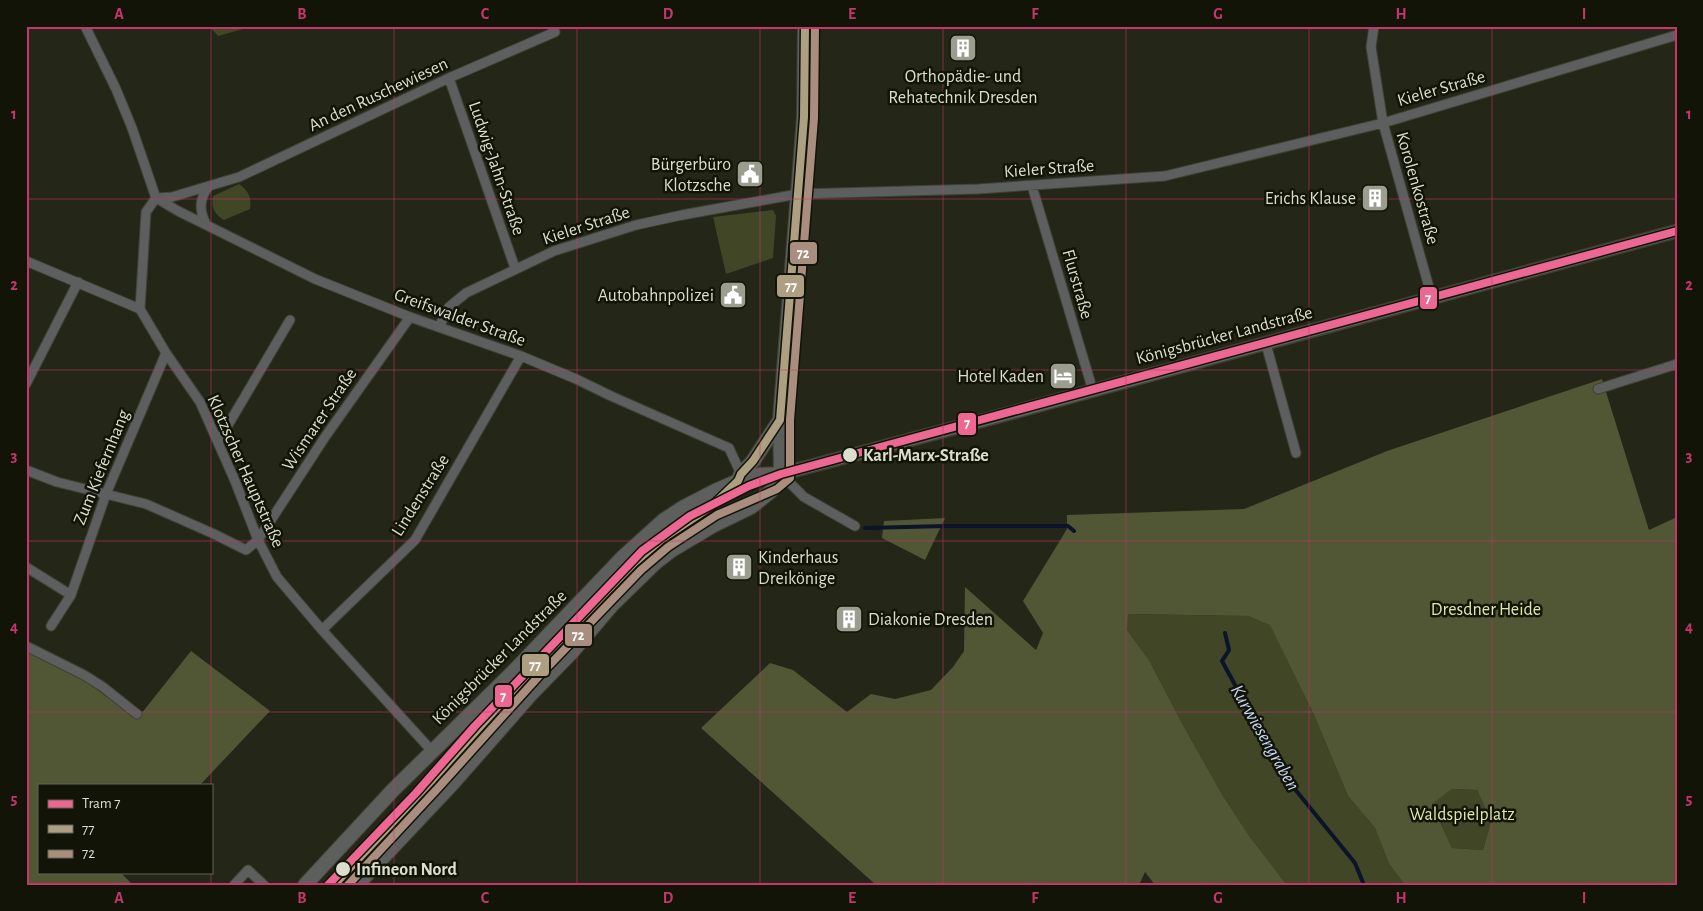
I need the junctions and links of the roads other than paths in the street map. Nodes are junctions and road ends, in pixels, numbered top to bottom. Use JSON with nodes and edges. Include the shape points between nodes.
{"nodes":[{"id":1,"x":85,"y":26,"type":"edge"},
{"id":2,"x":552,"y":26,"type":"edge"},
{"id":3,"x":805,"y":26,"type":"edge"},
{"id":4,"x":1374,"y":26,"type":"edge"},
{"id":5,"x":1677,"y":35,"type":"edge"},
{"id":6,"x":449,"y":78,"type":"junction"},
{"id":7,"x":1383,"y":123,"type":"junction"},
{"id":8,"x":209,"y":186,"type":"junction"},
{"id":9,"x":1032,"y":186,"type":"junction"},
{"id":10,"x":798,"y":194,"type":"junction"},
{"id":11,"x":156,"y":198,"type":"junction"},
{"id":12,"x":206,"y":224,"type":"junction"},
{"id":13,"x":1677,"y":231,"type":"edge"},
{"id":14,"x":26,"y":260,"type":"edge"},
{"id":15,"x":515,"y":268,"type":"junction"},
{"id":16,"x":78,"y":282,"type":"junction"},
{"id":17,"x":1432,"y":298,"type":"junction"},
{"id":18,"x":140,"y":309,"type":"junction"},
{"id":19,"x":410,"y":317,"type":"junction"},
{"id":20,"x":290,"y":320,"type":"dead end"},
{"id":21,"x":440,"y":327,"type":"junction"},
{"id":22,"x":1266,"y":344,"type":"junction"},
{"id":23,"x":166,"y":353,"type":"junction"},
{"id":24,"x":520,"y":356,"type":"junction"},
{"id":25,"x":1677,"y":364,"type":"edge"},
{"id":26,"x":26,"y":384,"type":"edge"},
{"id":27,"x":1598,"y":389,"type":"dead end"},
{"id":28,"x":1093,"y":391,"type":"junction"},
{"id":29,"x":780,"y":420,"type":"junction"},
{"id":30,"x":218,"y":442,"type":"junction"},
{"id":31,"x":1296,"y":453,"type":"dead end"},
{"id":32,"x":26,"y":470,"type":"edge"},
{"id":33,"x":781,"y":474,"type":"junction"},
{"id":34,"x":740,"y":478,"type":"junction"},
{"id":35,"x":106,"y":494,"type":"junction"},
{"id":36,"x":855,"y":526,"type":"dead end"},
{"id":37,"x":258,"y":540,"type":"junction"},
{"id":38,"x":26,"y":567,"type":"edge"},
{"id":39,"x":72,"y":595,"type":"junction"},
{"id":40,"x":52,"y":626,"type":"dead end"},
{"id":41,"x":322,"y":630,"type":"junction"},
{"id":42,"x":26,"y":646,"type":"edge"},
{"id":43,"x":137,"y":714,"type":"dead end"},
{"id":44,"x":432,"y":751,"type":"junction"},
{"id":45,"x":234,"y":885,"type":"edge"},
{"id":46,"x":264,"y":885,"type":"edge"},
{"id":47,"x":305,"y":885,"type":"edge"},
{"id":48,"x":357,"y":885,"type":"edge"}],
"edges":[{"from":1,"to":11,"type":"street","via":[[116,89]]},
{"from":2,"to":6,"type":"street","name":"An den Ruschewiesen","via":[[555,32]]},
{"from":3,"to":10,"type":"main road","via":[[804,117]]},
{"from":4,"to":7,"type":"street","name":"Korolenkostraße","via":[[1371,47]]},
{"from":5,"to":7,"type":"street","name":"Kieler Straße"},
{"from":6,"to":8,"type":"street","name":"An den Ruschewiesen","via":[[238,176]]},
{"from":6,"to":15,"type":"street","name":"Ludwig-Jahn-Straße"},
{"from":7,"to":9,"type":"street","name":"Kieler Straße","via":[[1166,176]]},
{"from":7,"to":17,"type":"street","name":"Korolenkostraße"},
{"from":8,"to":11,"type":"street","name":"An den Ruschewiesen","via":[[172,197]]},
{"from":8,"to":12,"type":"street","via":[[200,206]]},
{"from":9,"to":10,"type":"street","name":"Kieler Straße"},
{"from":9,"to":28,"type":"street","name":"Flurstraße"},
{"from":10,"to":15,"type":"street","name":"Kieler Straße","via":[[636,225],[554,251]]},
{"from":10,"to":29,"type":"main road"},
{"from":11,"to":12,"type":"street","name":"Greifswalder Straße"},
{"from":11,"to":18,"type":"street","via":[[146,212]]},
{"from":12,"to":19,"type":"street","name":"Greifswalder Straße","via":[[315,279]]},
{"from":13,"to":17,"type":"main road","name":"Königsbrücker Landstraße"},
{"from":14,"to":16,"type":"street"},
{"from":15,"to":21,"type":"street","name":"Kieler Straße","via":[[466,293],[450,307]]},
{"from":16,"to":18,"type":"street"},
{"from":16,"to":26,"type":"street"},
{"from":17,"to":22,"type":"main road","name":"Königsbrücker Landstraße"},
{"from":18,"to":23,"type":"street","name":"Klotzscher Hauptstraße"},
{"from":19,"to":21,"type":"street","name":"Greifswalder Straße"},
{"from":19,"to":37,"type":"street","name":"Wismarer Straße","via":[[325,437]]},
{"from":20,"to":30,"type":"street"},
{"from":21,"to":24,"type":"street","name":"Greifswalder Straße"},
{"from":22,"to":28,"type":"main road","name":"Königsbrücker Landstraße"},
{"from":22,"to":31,"type":"street"},
{"from":23,"to":30,"type":"street","name":"Klotzscher Hauptstraße","via":[[200,402]]},
{"from":23,"to":35,"type":"street","name":"Zum Kiefernhang"},
{"from":24,"to":34,"type":"street","name":"Greifswalder Straße","via":[[729,448]]},
{"from":24,"to":41,"type":"street","name":"Lindenstraße","via":[[416,540]]},
{"from":25,"to":27,"type":"street"},
{"from":28,"to":33,"type":"main road","name":"Königsbrücker Landstraße"},
{"from":29,"to":33,"type":"main road"},
{"from":29,"to":34,"type":"main road"},
{"from":30,"to":37,"type":"street","name":"Klotzscher Hauptstraße"},
{"from":32,"to":35,"type":"street","via":[[57,482]]},
{"from":33,"to":34,"type":"main road","name":"Königsbrücker Landstraße"},
{"from":33,"to":36,"type":"street","via":[[804,497]]},
{"from":33,"to":48,"type":"main road","via":[[771,491],[751,507],[714,525],[655,563],[612,605],[450,787]]},
{"from":34,"to":44,"type":"main road","name":"Königsbrücker Landstraße","via":[[664,520],[622,558]]},
{"from":35,"to":37,"type":"street","via":[[146,504],[246,550]]},
{"from":35,"to":39,"type":"street","name":"Zum Kiefernhang"},
{"from":37,"to":41,"type":"street","name":"Klotzscher Hauptstraße","via":[[276,577]]},
{"from":38,"to":39,"type":"street"},
{"from":39,"to":40,"type":"street","name":"Zum Kiefernhang"},
{"from":41,"to":44,"type":"street","name":"Klotzscher Hauptstraße"},
{"from":42,"to":43,"type":"street","via":[[84,675]]},
{"from":44,"to":47,"type":"main road","name":"Königsbrücker Landstraße"},
{"from":45,"to":46,"type":"street","via":[[248,870]]}]}
